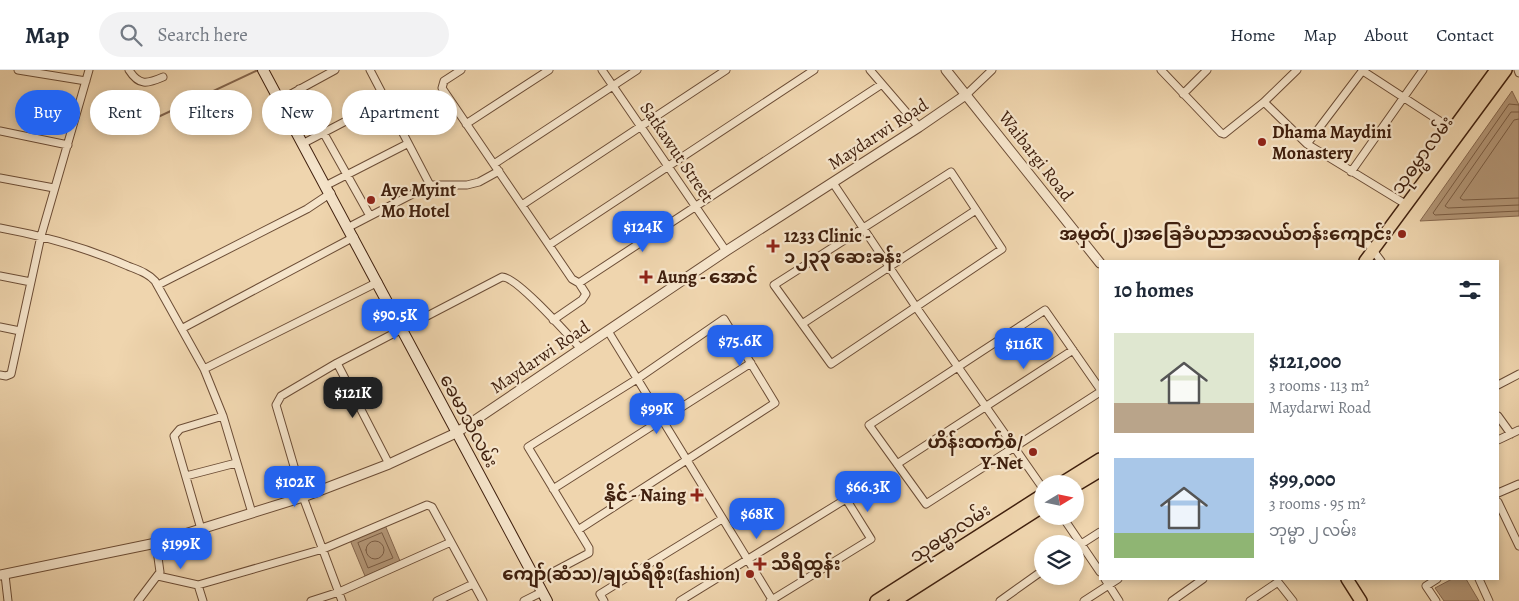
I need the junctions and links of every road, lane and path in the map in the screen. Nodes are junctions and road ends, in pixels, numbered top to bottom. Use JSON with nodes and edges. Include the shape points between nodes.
{"nodes":[{"id":1,"x":18,"y":70,"type":"edge"},
{"id":2,"x":89,"y":70,"type":"edge"},
{"id":3,"x":129,"y":70,"type":"edge"},
{"id":4,"x":263,"y":70,"type":"edge"},
{"id":5,"x":335,"y":70,"type":"edge"},
{"id":6,"x":370,"y":70,"type":"edge"},
{"id":7,"x":461,"y":70,"type":"edge"},
{"id":8,"x":549,"y":70,"type":"edge"},
{"id":9,"x":602,"y":70,"type":"edge"},
{"id":10,"x":637,"y":70,"type":"edge"},
{"id":11,"x":726,"y":70,"type":"edge"},
{"id":12,"x":814,"y":70,"type":"edge"},
{"id":13,"x":870,"y":70,"type":"edge"},
{"id":14,"x":946,"y":70,"type":"edge"},
{"id":15,"x":992,"y":70,"type":"edge"},
{"id":16,"x":1161,"y":70,"type":"edge"},
{"id":17,"x":1207,"y":70,"type":"edge"},
{"id":18,"x":1298,"y":70,"type":"edge"},
{"id":19,"x":1422,"y":70,"type":"edge"},
{"id":20,"x":1496,"y":70,"type":"edge"},
{"id":21,"x":1506,"y":70,"type":"edge"},
{"id":22,"x":27,"y":71,"type":"edge"},
{"id":23,"x":1363,"y":71,"type":"edge"},
{"id":24,"x":163,"y":77,"type":"dead end"},
{"id":25,"x":86,"y":81,"type":"junction"},
{"id":26,"x":882,"y":84,"type":"junction"},
{"id":27,"x":613,"y":86,"type":"junction"},
{"id":28,"x":299,"y":89,"type":"edge"},
{"id":29,"x":274,"y":90,"type":"edge"},
{"id":30,"x":381,"y":90,"type":"edge"},
{"id":31,"x":967,"y":94,"type":"junction"},
{"id":32,"x":1183,"y":94,"type":"junction"},
{"id":33,"x":1403,"y":98,"type":"junction"},
{"id":34,"x":1264,"y":102,"type":"junction"},
{"id":35,"x":466,"y":124,"type":"junction"},
{"id":36,"x":641,"y":126,"type":"junction"},
{"id":37,"x":919,"y":128,"type":"junction"},
{"id":38,"x":1452,"y":129,"type":"junction"},
{"id":39,"x":0,"y":131,"type":"edge"},
{"id":40,"x":300,"y":135,"type":"edge"},
{"id":41,"x":320,"y":135,"type":"edge"},
{"id":42,"x":325,"y":135,"type":"edge"},
{"id":43,"x":403,"y":135,"type":"edge"},
{"id":44,"x":304,"y":143,"type":"junction"},
{"id":45,"x":68,"y":144,"type":"junction"},
{"id":46,"x":407,"y":144,"type":"junction"},
{"id":47,"x":1307,"y":144,"type":"junction"},
{"id":48,"x":494,"y":164,"type":"junction"},
{"id":49,"x":668,"y":167,"type":"junction"},
{"id":50,"x":499,"y":171,"type":"junction"},
{"id":51,"x":1351,"y":172,"type":"junction"},
{"id":52,"x":347,"y":174,"type":"junction"},
{"id":53,"x":0,"y":178,"type":"edge"},
{"id":54,"x":833,"y":183,"type":"junction"},
{"id":55,"x":430,"y":186,"type":"junction"},
{"id":56,"x":54,"y":188,"type":"junction"},
{"id":57,"x":329,"y":189,"type":"junction"},
{"id":58,"x":1404,"y":203,"type":"junction"},
{"id":59,"x":522,"y":205,"type":"junction"},
{"id":60,"x":695,"y":205,"type":"junction"},
{"id":61,"x":976,"y":210,"type":"junction"},
{"id":62,"x":370,"y":216,"type":"junction"},
{"id":63,"x":863,"y":226,"type":"junction"},
{"id":64,"x":349,"y":227,"type":"junction"},
{"id":65,"x":0,"y":228,"type":"edge"},
{"id":66,"x":41,"y":236,"type":"junction"},
{"id":67,"x":354,"y":237,"type":"junction"},
{"id":68,"x":549,"y":245,"type":"junction"},
{"id":69,"x":1371,"y":248,"type":"junction"},
{"id":70,"x":726,"y":251,"type":"junction"},
{"id":71,"x":1357,"y":260,"type":"edge"},
{"id":72,"x":1365,"y":260,"type":"edge"},
{"id":73,"x":1380,"y":260,"type":"edge"},
{"id":74,"x":1099,"y":262,"type":"edge"},
{"id":75,"x":890,"y":267,"type":"junction"},
{"id":76,"x":0,"y":276,"type":"edge"},
{"id":77,"x":31,"y":282,"type":"junction"},
{"id":78,"x":378,"y":282,"type":"junction"},
{"id":79,"x":579,"y":283,"type":"junction"},
{"id":80,"x":158,"y":285,"type":"junction"},
{"id":81,"x":916,"y":307,"type":"junction"},
{"id":82,"x":553,"y":320,"type":"junction"},
{"id":83,"x":802,"y":324,"type":"junction"},
{"id":84,"x":0,"y":327,"type":"edge"},
{"id":85,"x":183,"y":328,"type":"junction"},
{"id":86,"x":20,"y":330,"type":"junction"},
{"id":87,"x":403,"y":331,"type":"junction"},
{"id":88,"x":608,"y":331,"type":"junction"},
{"id":89,"x":581,"y":349,"type":"junction"},
{"id":90,"x":1073,"y":350,"type":"junction"},
{"id":91,"x":337,"y":363,"type":"junction"},
{"id":92,"x":751,"y":363,"type":"junction"},
{"id":93,"x":959,"y":367,"type":"junction"},
{"id":94,"x":204,"y":369,"type":"junction"},
{"id":95,"x":1519,"y":374,"type":"edge"},
{"id":96,"x":0,"y":375,"type":"edge"},
{"id":97,"x":638,"y":379,"type":"junction"},
{"id":98,"x":1499,"y":384,"type":"edge"},
{"id":99,"x":1099,"y":389,"type":"edge"},
{"id":100,"x":1099,"y":391,"type":"edge"},
{"id":101,"x":988,"y":407,"type":"junction"},
{"id":102,"x":223,"y":416,"type":"junction"},
{"id":103,"x":1499,"y":417,"type":"edge"},
{"id":104,"x":662,"y":419,"type":"junction"},
{"id":105,"x":1519,"y":430,"type":"edge"},
{"id":106,"x":456,"y":433,"type":"junction"},
{"id":107,"x":1511,"y":434,"type":"junction"},
{"id":108,"x":1499,"y":440,"type":"edge"},
{"id":109,"x":1015,"y":448,"type":"junction"},
{"id":110,"x":1099,"y":460,"type":"edge"},
{"id":111,"x":686,"y":461,"type":"junction"},
{"id":112,"x":236,"y":463,"type":"junction"},
{"id":113,"x":389,"y":464,"type":"junction"},
{"id":114,"x":897,"y":464,"type":"junction"},
{"id":115,"x":1099,"y":472,"type":"edge"},
{"id":116,"x":1034,"y":475,"type":"edge"},
{"id":117,"x":1074,"y":475,"type":"edge"},
{"id":118,"x":186,"y":476,"type":"junction"},
{"id":119,"x":1084,"y":481,"type":"edge"},
{"id":120,"x":1519,"y":484,"type":"edge"},
{"id":121,"x":553,"y":488,"type":"junction"},
{"id":122,"x":1499,"y":493,"type":"edge"},
{"id":123,"x":303,"y":497,"type":"junction"},
{"id":124,"x":1034,"y":500,"type":"edge"},
{"id":125,"x":1499,"y":504,"type":"edge"},
{"id":126,"x":1034,"y":512,"type":"edge"},
{"id":127,"x":252,"y":513,"type":"junction"},
{"id":128,"x":722,"y":519,"type":"junction"},
{"id":129,"x":201,"y":529,"type":"junction"},
{"id":130,"x":578,"y":530,"type":"junction"},
{"id":131,"x":1099,"y":533,"type":"edge"},
{"id":132,"x":451,"y":542,"type":"junction"},
{"id":133,"x":1084,"y":542,"type":"edge"},
{"id":134,"x":156,"y":543,"type":"junction"},
{"id":135,"x":1519,"y":546,"type":"edge"},
{"id":136,"x":323,"y":549,"type":"junction"},
{"id":137,"x":1084,"y":553,"type":"edge"},
{"id":138,"x":747,"y":559,"type":"junction"},
{"id":139,"x":1099,"y":571,"type":"edge"},
{"id":140,"x":3,"y":575,"type":"edge"},
{"id":141,"x":158,"y":576,"type":"junction"},
{"id":142,"x":1034,"y":577,"type":"edge"},
{"id":143,"x":536,"y":580,"type":"junction"},
{"id":144,"x":1201,"y":580,"type":"edge"},
{"id":145,"x":1348,"y":580,"type":"edge"},
{"id":146,"x":1435,"y":580,"type":"edge"},
{"id":147,"x":1479,"y":580,"type":"edge"},
{"id":148,"x":1107,"y":582,"type":"edge"},
{"id":149,"x":473,"y":584,"type":"junction"},
{"id":150,"x":198,"y":586,"type":"junction"},
{"id":151,"x":339,"y":592,"type":"junction"},
{"id":152,"x":544,"y":596,"type":"edge"},
{"id":153,"x":8,"y":601,"type":"edge"},
{"id":154,"x":138,"y":601,"type":"edge"},
{"id":155,"x":203,"y":601,"type":"edge"},
{"id":156,"x":310,"y":601,"type":"edge"},
{"id":157,"x":342,"y":601,"type":"edge"},
{"id":158,"x":438,"y":601,"type":"edge"},
{"id":159,"x":483,"y":601,"type":"edge"},
{"id":160,"x":524,"y":601,"type":"edge"},
{"id":161,"x":604,"y":601,"type":"edge"},
{"id":162,"x":680,"y":601,"type":"edge"},
{"id":163,"x":771,"y":601,"type":"edge"},
{"id":164,"x":876,"y":601,"type":"edge"},
{"id":165,"x":895,"y":601,"type":"edge"},
{"id":166,"x":1000,"y":601,"type":"edge"},
{"id":167,"x":1084,"y":601,"type":"edge"},
{"id":168,"x":1119,"y":601,"type":"edge"},
{"id":169,"x":1172,"y":601,"type":"edge"},
{"id":170,"x":1250,"y":601,"type":"edge"},
{"id":171,"x":1294,"y":601,"type":"edge"},
{"id":172,"x":1361,"y":601,"type":"edge"},
{"id":173,"x":1436,"y":601,"type":"edge"},
{"id":174,"x":1489,"y":601,"type":"edge"}],
"edges":[{"from":1,"to":22,"type":"street"},
{"from":2,"to":25,"type":"street"},
{"from":3,"to":24,"type":"street","via":[[134,79],[143,84]]},
{"from":4,"to":29,"type":"main road","name":"ခေမာသီလမ်း"},
{"from":5,"to":28,"type":"street"},
{"from":6,"to":30,"type":"street"},
{"from":7,"to":35,"type":"street","via":[[442,84]]},
{"from":8,"to":35,"type":"street"},
{"from":9,"to":27,"type":"street","name":"Satkawut Street"},
{"from":10,"to":27,"type":"street"},
{"from":11,"to":36,"type":"street"},
{"from":12,"to":49,"type":"street"},
{"from":13,"to":26,"type":"street"},
{"from":14,"to":31,"type":"street","name":"Waibargi Road"},
{"from":15,"to":31,"type":"street"},
{"from":16,"to":32,"type":"street"},
{"from":17,"to":32,"type":"street"},
{"from":18,"to":34,"type":"street"},
{"from":19,"to":33,"type":"street"},
{"from":20,"to":38,"type":"main road","name":"သုဓမ္မာလမ်း"},
{"from":21,"to":58,"type":"main road","name":"သုဓမ္မာလမ်း"},
{"from":22,"to":25,"type":"street"},
{"from":23,"to":33,"type":"street"},
{"from":23,"to":47,"type":"street"},
{"from":25,"to":45,"type":"street"},
{"from":26,"to":37,"type":"street"},
{"from":26,"to":60,"type":"street"},
{"from":27,"to":36,"type":"street","name":"Satkawut Street"},
{"from":27,"to":48,"type":"street"},
{"from":31,"to":37,"type":"street","name":"Maydarwi Road"},
{"from":31,"to":74,"type":"street","name":"Waibargi Road"},
{"from":32,"to":34,"type":"street","via":[[1224,134]]},
{"from":33,"to":38,"type":"street"},
{"from":33,"to":51,"type":"street"},
{"from":34,"to":47,"type":"street"},
{"from":35,"to":48,"type":"street"},
{"from":36,"to":49,"type":"street","name":"Satkawut Street"},
{"from":36,"to":59,"type":"street"},
{"from":37,"to":54,"type":"street","name":"Maydarwi Road"},
{"from":38,"to":58,"type":"main road","name":"သုဓမ္မာလမ်း"},
{"from":39,"to":45,"type":"street"},
{"from":40,"to":44,"type":"main road","name":"ခေမာသီလမ်း"},
{"from":41,"to":44,"type":"street"},
{"from":42,"to":52,"type":"street"},
{"from":43,"to":46,"type":"street"},
{"from":44,"to":57,"type":"main road","name":"ခေမာသီလမ်း"},
{"from":45,"to":56,"type":"street"},
{"from":46,"to":52,"type":"street"},
{"from":46,"to":55,"type":"street"},
{"from":47,"to":51,"type":"street"},
{"from":48,"to":50,"type":"street"},
{"from":49,"to":60,"type":"street","name":"Satkawut Street"},
{"from":49,"to":68,"type":"street"},
{"from":50,"to":55,"type":"street","via":[[468,185]]},
{"from":50,"to":59,"type":"street"},
{"from":51,"to":58,"type":"street"},
{"from":52,"to":57,"type":"street"},
{"from":52,"to":62,"type":"street"},
{"from":53,"to":56,"type":"street"},
{"from":54,"to":63,"type":"street"},
{"from":54,"to":70,"type":"street","name":"Maydarwi Road"},
{"from":55,"to":62,"type":"street"},
{"from":56,"to":66,"type":"street"},
{"from":57,"to":64,"type":"main road","name":"ခေမာသီလမ်း"},
{"from":57,"to":80,"type":"street","via":[[307,209]]},
{"from":58,"to":69,"type":"main road","name":"သုဓမ္မာလမ်း"},
{"from":59,"to":68,"type":"street"},
{"from":60,"to":70,"type":"street","name":"Satkawut Street"},
{"from":60,"to":79,"type":"street"},
{"from":61,"to":63,"type":"street","via":[[951,172]]},
{"from":61,"to":75,"type":"street"},
{"from":61,"to":81,"type":"street","via":[[1002,249]]},
{"from":62,"to":64,"type":"street"},
{"from":63,"to":75,"type":"street"},
{"from":63,"to":83,"type":"street","via":[[774,285]]},
{"from":64,"to":67,"type":"main road","name":"ခေမာသီလမ်း"},
{"from":65,"to":66,"type":"street"},
{"from":66,"to":77,"type":"street"},
{"from":66,"to":80,"type":"street","via":[[113,259],[152,277]]},
{"from":67,"to":78,"type":"main road","name":"ခေမာသီလမ်း"},
{"from":67,"to":85,"type":"street"},
{"from":68,"to":79,"type":"street","via":[[572,279]]},
{"from":69,"to":71,"type":"main road","name":"သုဓမ္မာလမ်း"},
{"from":69,"to":72,"type":"main road","name":"သုဓမ္မာလမ်း"},
{"from":69,"to":73,"type":"street"},
{"from":70,"to":88,"type":"street","name":"Maydarwi Road"},
{"from":75,"to":81,"type":"street"},
{"from":75,"to":83,"type":"street"},
{"from":76,"to":77,"type":"street"},
{"from":77,"to":86,"type":"street"},
{"from":78,"to":87,"type":"main road","name":"ခေမာသီလမ်း"},
{"from":78,"to":94,"type":"street"},
{"from":79,"to":82,"type":"street","via":[[585,296]]},
{"from":80,"to":85,"type":"street"},
{"from":81,"to":83,"type":"street","via":[[831,364]]},
{"from":81,"to":93,"type":"street"},
{"from":82,"to":87,"type":"street","via":[[522,288],[505,277]]},
{"from":82,"to":89,"type":"street"},
{"from":84,"to":86,"type":"street"},
{"from":85,"to":94,"type":"street"},
{"from":86,"to":96,"type":"street","via":[[11,374]]},
{"from":87,"to":91,"type":"street"},
{"from":87,"to":106,"type":"main road","name":"ခေမာသီလမ်း"},
{"from":88,"to":89,"type":"street","name":"Maydarwi Road"},
{"from":88,"to":97,"type":"street"},
{"from":89,"to":106,"type":"street","name":"Maydarwi Road"},
{"from":90,"to":93,"type":"street","via":[[1045,310]]},
{"from":90,"to":99,"type":"street"},
{"from":90,"to":101,"type":"street"},
{"from":91,"to":113,"type":"street"},
{"from":91,"to":123,"type":"street","via":[[281,396],[276,405]]},
{"from":92,"to":97,"type":"street","via":[[724,319]]},
{"from":92,"to":104,"type":"street"},
{"from":92,"to":111,"type":"street","via":[[775,403]]},
{"from":93,"to":101,"type":"street"},
{"from":93,"to":114,"type":"street","via":[[870,426]]},
{"from":94,"to":102,"type":"street"},
{"from":95,"to":98,"type":"street"},
{"from":97,"to":104,"type":"street"},
{"from":97,"to":121,"type":"street","via":[[528,447]]},
{"from":100,"to":109,"type":"street"},
{"from":101,"to":109,"type":"street"},
{"from":101,"to":114,"type":"street"},
{"from":102,"to":112,"type":"street"},
{"from":102,"to":118,"type":"street","via":[[176,432],[174,436]]},
{"from":103,"to":107,"type":"street"},
{"from":104,"to":111,"type":"street"},
{"from":104,"to":121,"type":"street"},
{"from":105,"to":107,"type":"street"},
{"from":106,"to":113,"type":"street","name":"Maydarwi Road"},
{"from":106,"to":143,"type":"main road","name":"ခေမာသီလမ်း"},
{"from":107,"to":108,"type":"street"},
{"from":109,"to":114,"type":"street","via":[[926,504]]},
{"from":109,"to":116,"type":"street"},
{"from":110,"to":117,"type":"main road"},
{"from":111,"to":128,"type":"street"},
{"from":111,"to":130,"type":"street"},
{"from":112,"to":118,"type":"street"},
{"from":112,"to":127,"type":"street"},
{"from":113,"to":123,"type":"street","name":"Maydarwi Road"},
{"from":115,"to":119,"type":"main road"},
{"from":118,"to":129,"type":"street"},
{"from":120,"to":122,"type":"street"},
{"from":121,"to":130,"type":"street"},
{"from":123,"to":127,"type":"street","name":"Maydarwi Road"},
{"from":123,"to":136,"type":"street"},
{"from":124,"to":164,"type":"main road","name":"သုဓမ္မာလမ်း"},
{"from":125,"to":135,"type":"street"},
{"from":126,"to":165,"type":"main road","name":"သုဓမ္မာလမ်း"},
{"from":127,"to":129,"type":"street","name":"Maydarwi Road"},
{"from":128,"to":138,"type":"street"},
{"from":128,"to":161,"type":"street","via":[[600,594]]},
{"from":129,"to":134,"type":"street","name":"Maydarwi Road"},
{"from":130,"to":143,"type":"street","via":[[589,553]]},
{"from":131,"to":133,"type":"street"},
{"from":132,"to":136,"type":"street","via":[[429,506]]},
{"from":132,"to":149,"type":"street"},
{"from":132,"to":151,"type":"street"},
{"from":134,"to":140,"type":"street","name":"Maydarwi Road"},
{"from":134,"to":141,"type":"street","via":[[160,563]]},
{"from":136,"to":150,"type":"street"},
{"from":136,"to":151,"type":"street"},
{"from":137,"to":139,"type":"street"},
{"from":138,"to":162,"type":"street"},
{"from":138,"to":163,"type":"street"},
{"from":138,"to":163,"type":"street","via":[[846,499],[871,539]]},
{"from":140,"to":153,"type":"street"},
{"from":141,"to":150,"type":"street"},
{"from":141,"to":154,"type":"street"},
{"from":142,"to":166,"type":"street"},
{"from":143,"to":152,"type":"main road","name":"ခေမာသီလမ်း"},
{"from":144,"to":169,"type":"street"},
{"from":145,"to":172,"type":"main road"},
{"from":146,"to":173,"type":"street","via":[[1426,586]]},
{"from":147,"to":174,"type":"street"},
{"from":148,"to":167,"type":"street"},
{"from":148,"to":168,"type":"street"},
{"from":149,"to":158,"type":"street"},
{"from":149,"to":159,"type":"street"},
{"from":150,"to":155,"type":"street"},
{"from":151,"to":156,"type":"street"},
{"from":151,"to":157,"type":"street"},
{"from":152,"to":160,"type":"street"},
{"from":170,"to":171,"type":"street","via":[[1278,582]]}]}
